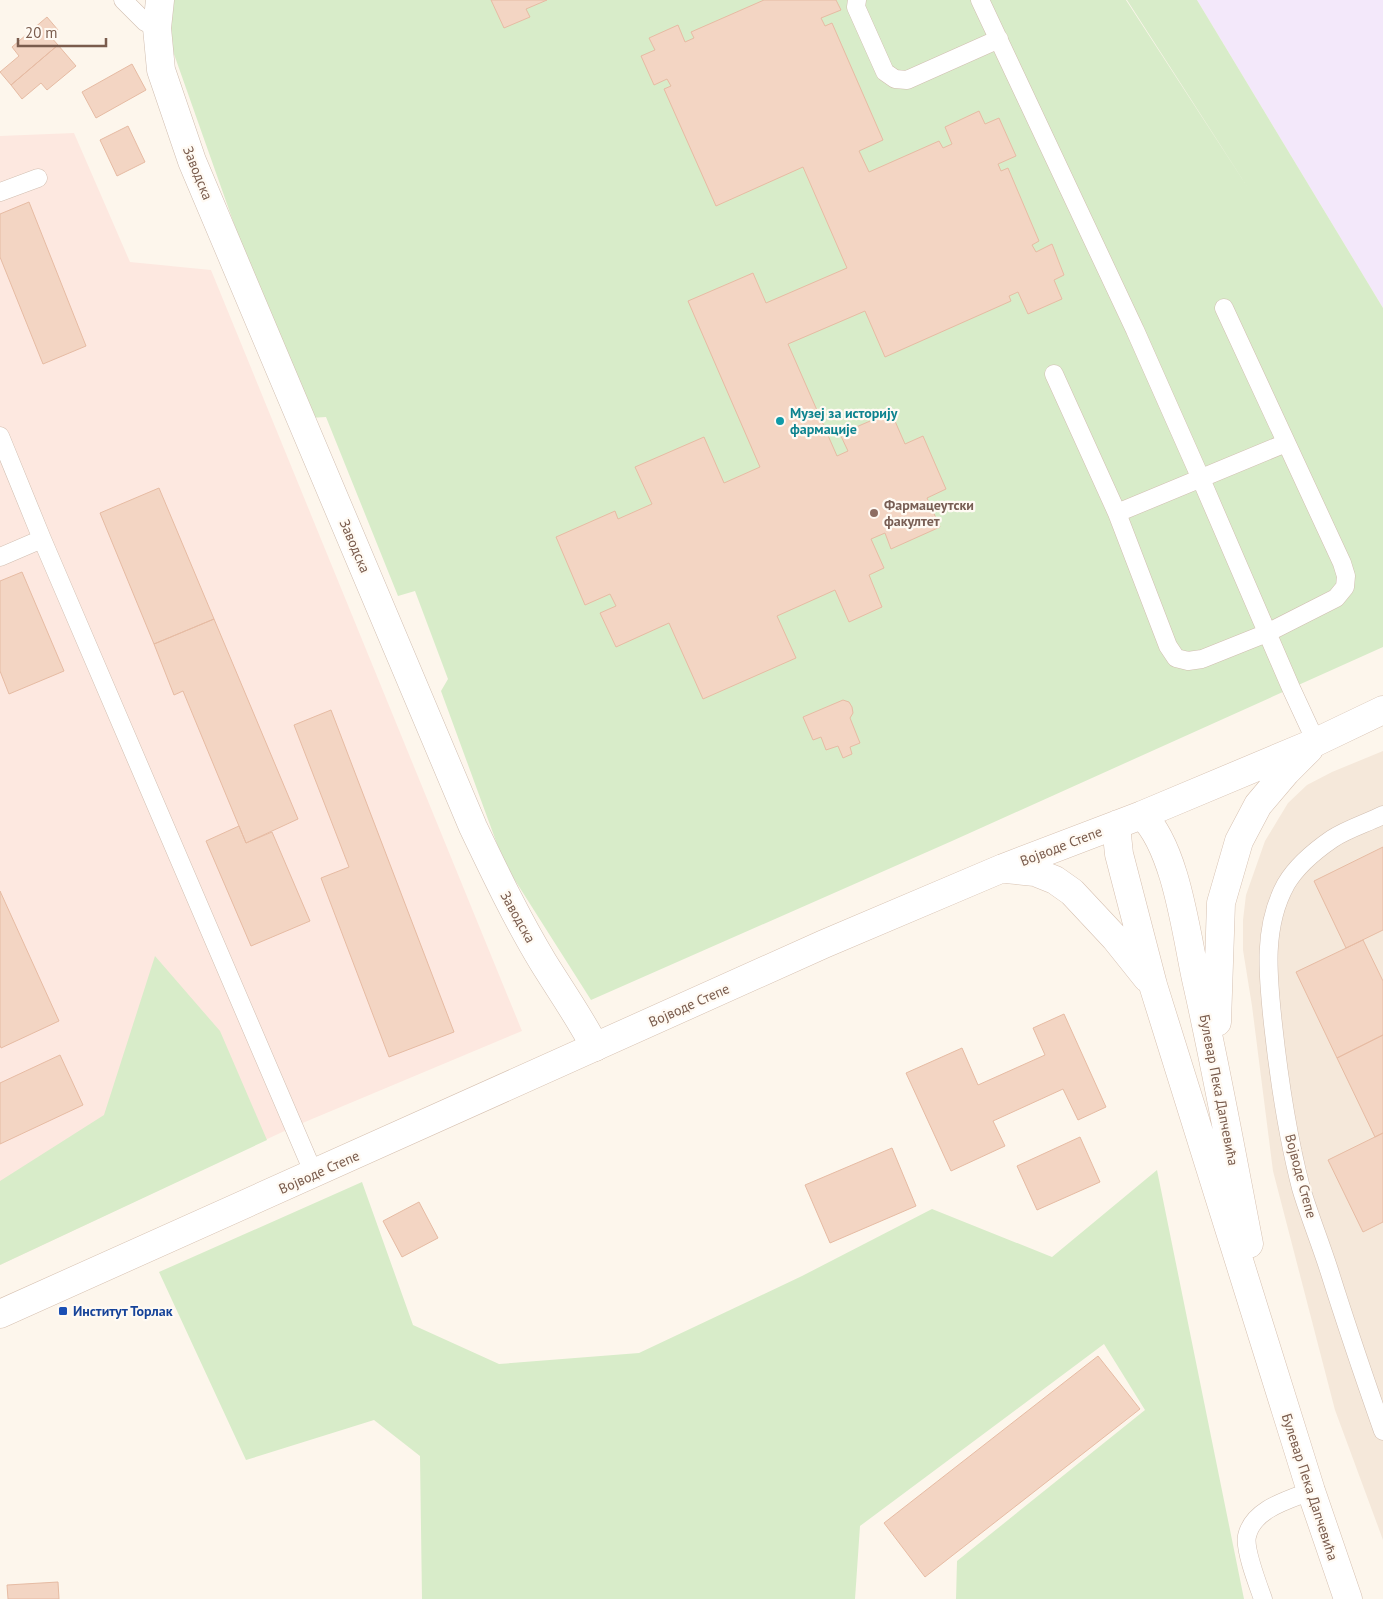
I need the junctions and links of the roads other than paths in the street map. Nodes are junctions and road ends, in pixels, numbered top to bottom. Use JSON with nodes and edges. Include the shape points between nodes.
{"nodes":[{"id":1,"x":123,"y":0,"type":"edge"},
{"id":2,"x":160,"y":0,"type":"edge"},
{"id":3,"x":857,"y":0,"type":"edge"},
{"id":4,"x":980,"y":0,"type":"edge"},
{"id":5,"x":157,"y":28,"type":"junction"},
{"id":6,"x":999,"y":39,"type":"junction"},
{"id":7,"x":38,"y":178,"type":"dead end"},
{"id":8,"x":0,"y":192,"type":"edge"},
{"id":9,"x":1224,"y":308,"type":"dead end"},
{"id":10,"x":1054,"y":374,"type":"dead end"},
{"id":11,"x":0,"y":436,"type":"edge"},
{"id":12,"x":1286,"y":444,"type":"junction"},
{"id":13,"x":1201,"y":479,"type":"junction"},
{"id":14,"x":1117,"y":513,"type":"junction"},
{"id":15,"x":42,"y":539,"type":"junction"},
{"id":16,"x":0,"y":557,"type":"edge"},
{"id":17,"x":1267,"y":633,"type":"junction"},
{"id":18,"x":1383,"y":710,"type":"edge"},
{"id":19,"x":1316,"y":742,"type":"junction"},
{"id":20,"x":1383,"y":815,"type":"edge"},
{"id":21,"x":1130,"y":820,"type":"junction"},
{"id":22,"x":1003,"y":868,"type":"junction"},
{"id":23,"x":1153,"y":985,"type":"junction"},
{"id":24,"x":595,"y":1047,"type":"junction"},
{"id":25,"x":1216,"y":1068,"type":"junction"},
{"id":26,"x":314,"y":1174,"type":"junction"},
{"id":27,"x":0,"y":1314,"type":"edge"},
{"id":28,"x":1274,"y":1374,"type":"junction"},
{"id":29,"x":1383,"y":1431,"type":"edge"},
{"id":30,"x":1311,"y":1491,"type":"junction"},
{"id":31,"x":1263,"y":1599,"type":"edge"},
{"id":32,"x":1348,"y":1599,"type":"edge"}],
"edges":[{"from":1,"to":5,"type":"lane","via":[[145,22]]},
{"from":2,"to":5,"type":"street","name":"Заводска"},
{"from":3,"to":6,"type":"lane","via":[[856,7],[885,72],[895,79],[908,80]]},
{"from":4,"to":6,"type":"lane"},
{"from":5,"to":24,"type":"street","name":"Заводска","via":[[160,70],[192,161],[473,827],[508,900]]},
{"from":6,"to":13,"type":"lane"},
{"from":7,"to":8,"type":"lane"},
{"from":9,"to":12,"type":"lane"},
{"from":10,"to":14,"type":"lane"},
{"from":11,"to":15,"type":"lane"},
{"from":12,"to":13,"type":"lane"},
{"from":12,"to":17,"type":"lane","via":[[1342,563],[1345,587],[1336,598]]},
{"from":13,"to":14,"type":"lane"},
{"from":13,"to":17,"type":"lane"},
{"from":14,"to":17,"type":"lane","via":[[1168,646],[1176,658],[1188,661],[1202,659]]},
{"from":15,"to":16,"type":"lane"},
{"from":15,"to":26,"type":"lane"},
{"from":17,"to":19,"type":"lane"},
{"from":18,"to":19,"type":"street","name":"Војводе Степе"},
{"from":19,"to":21,"type":"street","name":"Војводе Степе"},
{"from":19,"to":25,"type":"street","via":[[1258,805],[1238,841],[1221,903]]},
{"from":20,"to":29,"type":"lane","name":"Војводе Степе","via":[[1332,839],[1287,883],[1277,904],[1268,949],[1278,1068],[1301,1188]]},
{"from":21,"to":22,"type":"street","name":"Војводе Степе"},
{"from":21,"to":23,"type":"street","name":"Булевар Пека Дапчевића","via":[[1116,835]]},
{"from":21,"to":25,"type":"street","name":"Булевар Пека Дапчевића","via":[[1151,823],[1175,880]]},
{"from":22,"to":23,"type":"street","via":[[1035,872],[1072,892]]},
{"from":22,"to":24,"type":"street","name":"Војводе Степе"},
{"from":23,"to":28,"type":"street","name":"Булевар Пека Дапчевића"},
{"from":24,"to":26,"type":"street","name":"Војводе Степе"},
{"from":25,"to":28,"type":"street","name":"Булевар Пека Дапчевића"},
{"from":26,"to":27,"type":"street","name":"Војводе Степе"},
{"from":28,"to":30,"type":"street","name":"Булевар Пека Дапчевића"},
{"from":30,"to":31,"type":"lane","via":[[1258,1516],[1247,1536],[1250,1561]]},
{"from":30,"to":32,"type":"street","name":"Булевар Пека Дапчевића"}]}
